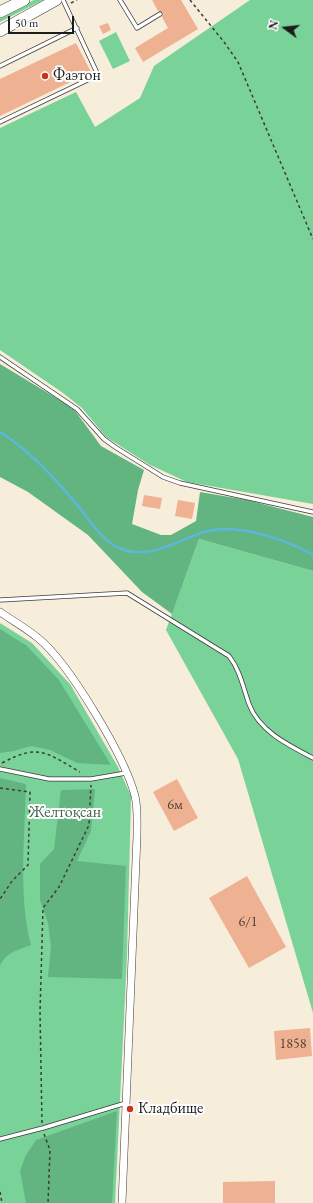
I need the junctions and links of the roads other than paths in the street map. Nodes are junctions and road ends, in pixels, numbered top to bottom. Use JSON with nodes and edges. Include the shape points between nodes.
{"nodes":[{"id":1,"x":24,"y":0,"type":"edge"},
{"id":2,"x":56,"y":0,"type":"edge"},
{"id":3,"x":63,"y":0,"type":"edge"},
{"id":4,"x":120,"y":0,"type":"edge"},
{"id":5,"x":0,"y":12,"type":"edge"},
{"id":6,"x":160,"y":14,"type":"dead end"},
{"id":7,"x":77,"y":28,"type":"junction"},
{"id":8,"x":0,"y":31,"type":"edge"},
{"id":9,"x":0,"y":66,"type":"edge"},
{"id":10,"x":0,"y":122,"type":"edge"},
{"id":11,"x":0,"y":357,"type":"edge"},
{"id":12,"x":313,"y":512,"type":"edge"},
{"id":13,"x":0,"y":600,"type":"edge"},
{"id":14,"x":0,"y":612,"type":"edge"},
{"id":15,"x":313,"y":758,"type":"edge"},
{"id":16,"x":0,"y":769,"type":"edge"},
{"id":17,"x":128,"y":772,"type":"junction"},
{"id":18,"x":126,"y":1102,"type":"junction"},
{"id":19,"x":0,"y":1139,"type":"edge"},
{"id":20,"x":122,"y":1203,"type":"edge"}],
"edges":[{"from":1,"to":5,"type":"main road"},
{"from":2,"to":8,"type":"main road"},
{"from":3,"to":7,"type":"lane"},
{"from":4,"to":6,"type":"lane","via":[[137,28]]},
{"from":7,"to":9,"type":"lane"},
{"from":7,"to":10,"type":"lane","via":[[98,75]]},
{"from":11,"to":12,"type":"lane","via":[[77,409],[104,439],[163,477]]},
{"from":13,"to":15,"type":"lane","via":[[127,593],[229,656],[236,664],[255,717],[290,746]]},
{"from":14,"to":17,"type":"street","via":[[39,638],[65,667]]},
{"from":16,"to":17,"type":"lane","via":[[49,779],[92,779]]},
{"from":17,"to":18,"type":"street","via":[[136,797],[137,836]]},
{"from":18,"to":19,"type":"lane"},
{"from":18,"to":20,"type":"street"}]}
